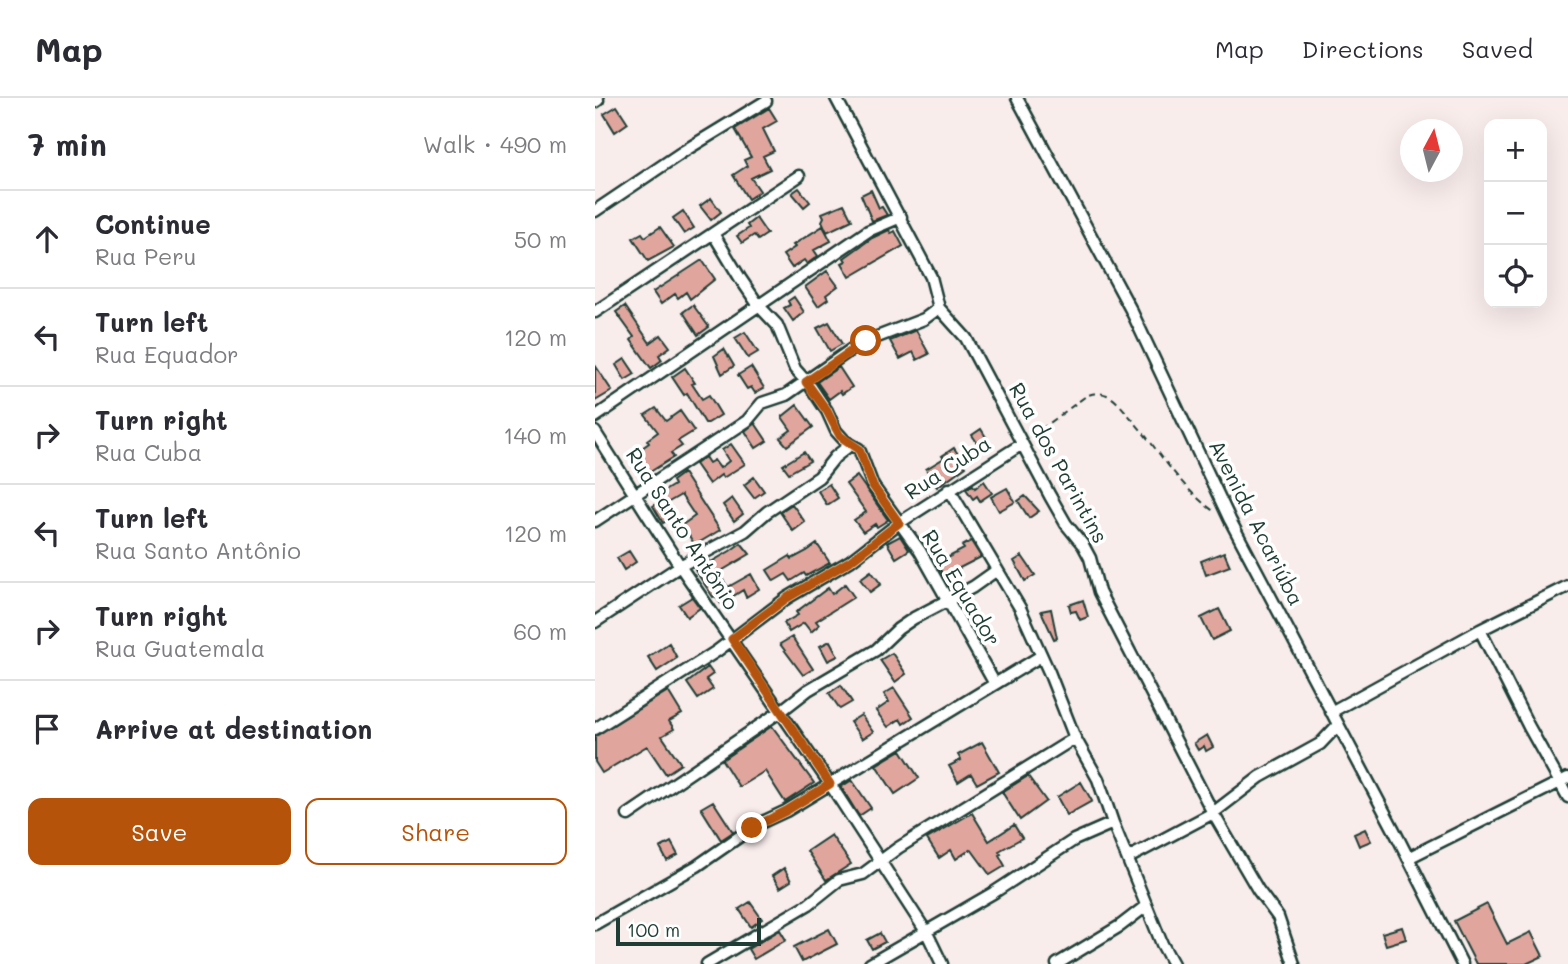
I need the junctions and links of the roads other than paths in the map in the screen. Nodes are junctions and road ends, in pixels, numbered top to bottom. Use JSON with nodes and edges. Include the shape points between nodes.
{"nodes":[{"id":1,"x":836,"y":98,"type":"edge"},
{"id":2,"x":1017,"y":98,"type":"edge"},
{"id":3,"x":766,"y":101,"type":"dead end"},
{"id":4,"x":799,"y":176,"type":"dead end"},
{"id":5,"x":595,"y":211,"type":"edge"},
{"id":6,"x":901,"y":217,"type":"junction"},
{"id":7,"x":714,"y":234,"type":"junction"},
{"id":8,"x":759,"y":306,"type":"junction"},
{"id":9,"x":939,"y":308,"type":"junction"},
{"id":10,"x":595,"y":312,"type":"edge"},
{"id":11,"x":806,"y":382,"type":"junction"},
{"id":12,"x":595,"y":417,"type":"edge"},
{"id":13,"x":595,"y":432,"type":"edge"},
{"id":14,"x":1022,"y":443,"type":"junction"},
{"id":15,"x":850,"y":445,"type":"junction"},
{"id":16,"x":949,"y":489,"type":"junction"},
{"id":17,"x":636,"y":494,"type":"junction"},
{"id":18,"x":595,"y":521,"type":"edge"},
{"id":19,"x":899,"y":523,"type":"junction"},
{"id":20,"x":680,"y":566,"type":"junction"},
{"id":21,"x":997,"y":570,"type":"junction"},
{"id":22,"x":1568,"y":586,"type":"edge"},
{"id":23,"x":949,"y":601,"type":"junction"},
{"id":24,"x":595,"y":622,"type":"edge"},
{"id":25,"x":1480,"y":629,"type":"junction"},
{"id":26,"x":732,"y":639,"type":"junction"},
{"id":27,"x":1041,"y":656,"type":"junction"},
{"id":28,"x":995,"y":684,"type":"junction"},
{"id":29,"x":781,"y":711,"type":"junction"},
{"id":30,"x":1331,"y":712,"type":"junction"},
{"id":31,"x":1338,"y":725,"type":"junction"},
{"id":32,"x":595,"y":729,"type":"edge"},
{"id":33,"x":1075,"y":738,"type":"junction"},
{"id":34,"x":1564,"y":779,"type":"edge"},
{"id":35,"x":830,"y":784,"type":"junction"},
{"id":36,"x":1568,"y":797,"type":"edge"},
{"id":37,"x":1213,"y":813,"type":"junction"},
{"id":38,"x":628,"y":815,"type":"dead end"},
{"id":39,"x":1114,"y":823,"type":"junction"},
{"id":40,"x":1128,"y":858,"type":"junction"},
{"id":41,"x":1408,"y":858,"type":"junction"},
{"id":42,"x":879,"y":861,"type":"junction"},
{"id":43,"x":1146,"y":906,"type":"junction"},
{"id":44,"x":595,"y":924,"type":"edge"},
{"id":45,"x":927,"y":933,"type":"junction"},
{"id":46,"x":707,"y":964,"type":"edge"},
{"id":47,"x":870,"y":964,"type":"edge"},
{"id":48,"x":942,"y":964,"type":"edge"},
{"id":49,"x":1057,"y":964,"type":"edge"},
{"id":50,"x":1173,"y":964,"type":"edge"},
{"id":51,"x":1294,"y":964,"type":"edge"},
{"id":52,"x":1462,"y":964,"type":"edge"}],
"edges":[{"from":1,"to":6,"type":"street","name":"Rua dos Parintins"},
{"from":2,"to":30,"type":"street","name":"Avenida Acariúba","via":[[1131,310],[1230,520]]},
{"from":3,"to":5,"type":"street"},
{"from":4,"to":7,"type":"street"},
{"from":6,"to":8,"type":"street","via":[[868,231]]},
{"from":6,"to":9,"type":"street","name":"Rua dos Parintins","via":[[931,277]]},
{"from":7,"to":8,"type":"street","name":"Rua Equador"},
{"from":7,"to":10,"type":"street"},
{"from":8,"to":11,"type":"street","name":"Rua Equador","via":[[777,325],[792,364]]},
{"from":8,"to":12,"type":"street"},
{"from":9,"to":11,"type":"street","via":[[924,319],[859,344]]},
{"from":9,"to":14,"type":"street","name":"Rua dos Parintins","via":[[966,338]]},
{"from":11,"to":15,"type":"street","name":"Rua Equador"},
{"from":11,"to":17,"type":"street","via":[[786,395],[762,402],[747,421]]},
{"from":13,"to":17,"type":"street","name":"Rua Santo Antônio"},
{"from":14,"to":16,"type":"street","name":"Rua Cuba"},
{"from":14,"to":37,"type":"street","name":"Rua dos Parintins","via":[[1090,558],[1099,592]]},
{"from":15,"to":19,"type":"street","name":"Rua Equador","via":[[859,449],[873,486]]},
{"from":15,"to":20,"type":"street","via":[[819,477],[745,531]]},
{"from":16,"to":19,"type":"street","name":"Rua Cuba"},
{"from":16,"to":21,"type":"street"},
{"from":17,"to":18,"type":"street"},
{"from":17,"to":20,"type":"street","name":"Rua Santo Antônio"},
{"from":19,"to":23,"type":"street","name":"Rua Equador"},
{"from":19,"to":26,"type":"street","name":"Rua Cuba"},
{"from":20,"to":24,"type":"street"},
{"from":20,"to":26,"type":"street","name":"Rua Santo Antônio"},
{"from":21,"to":23,"type":"street"},
{"from":21,"to":27,"type":"street"},
{"from":22,"to":25,"type":"street"},
{"from":23,"to":28,"type":"street","name":"Rua Equador"},
{"from":23,"to":29,"type":"street","via":[[914,618],[876,650]]},
{"from":25,"to":30,"type":"street"},
{"from":25,"to":34,"type":"street","via":[[1529,727]]},
{"from":26,"to":29,"type":"street","name":"Rua Santo Antônio"},
{"from":26,"to":32,"type":"street","name":"Rua Cuba"},
{"from":27,"to":28,"type":"street"},
{"from":27,"to":33,"type":"street"},
{"from":28,"to":35,"type":"street"},
{"from":29,"to":35,"type":"street","name":"Rua Santo Antônio"},
{"from":29,"to":38,"type":"street"},
{"from":30,"to":31,"type":"street","name":"Avenida Acariúba"},
{"from":31,"to":37,"type":"street","via":[[1320,744],[1260,777]]},
{"from":31,"to":41,"type":"street","name":"Avenida Acariúba"},
{"from":33,"to":39,"type":"street","via":[[1098,779]]},
{"from":33,"to":42,"type":"street"},
{"from":34,"to":36,"type":"street"},
{"from":34,"to":41,"type":"street"},
{"from":35,"to":42,"type":"street","name":"Rua Santo Antônio"},
{"from":35,"to":44,"type":"street"},
{"from":37,"to":40,"type":"street"},
{"from":37,"to":51,"type":"street","name":"Rua dos Parintins","via":[[1278,917]]},
{"from":39,"to":40,"type":"street"},
{"from":39,"to":45,"type":"street","via":[[1074,840]]},
{"from":40,"to":43,"type":"street"},
{"from":41,"to":52,"type":"street","name":"Avenida Acariúba"},
{"from":42,"to":45,"type":"street","name":"Rua Santo Antônio"},
{"from":42,"to":46,"type":"street","via":[[863,874],[839,880],[809,904]]},
{"from":43,"to":49,"type":"street"},
{"from":43,"to":50,"type":"street"},
{"from":45,"to":47,"type":"street"},
{"from":45,"to":48,"type":"street","name":"Rua Santo Antônio"}]}
